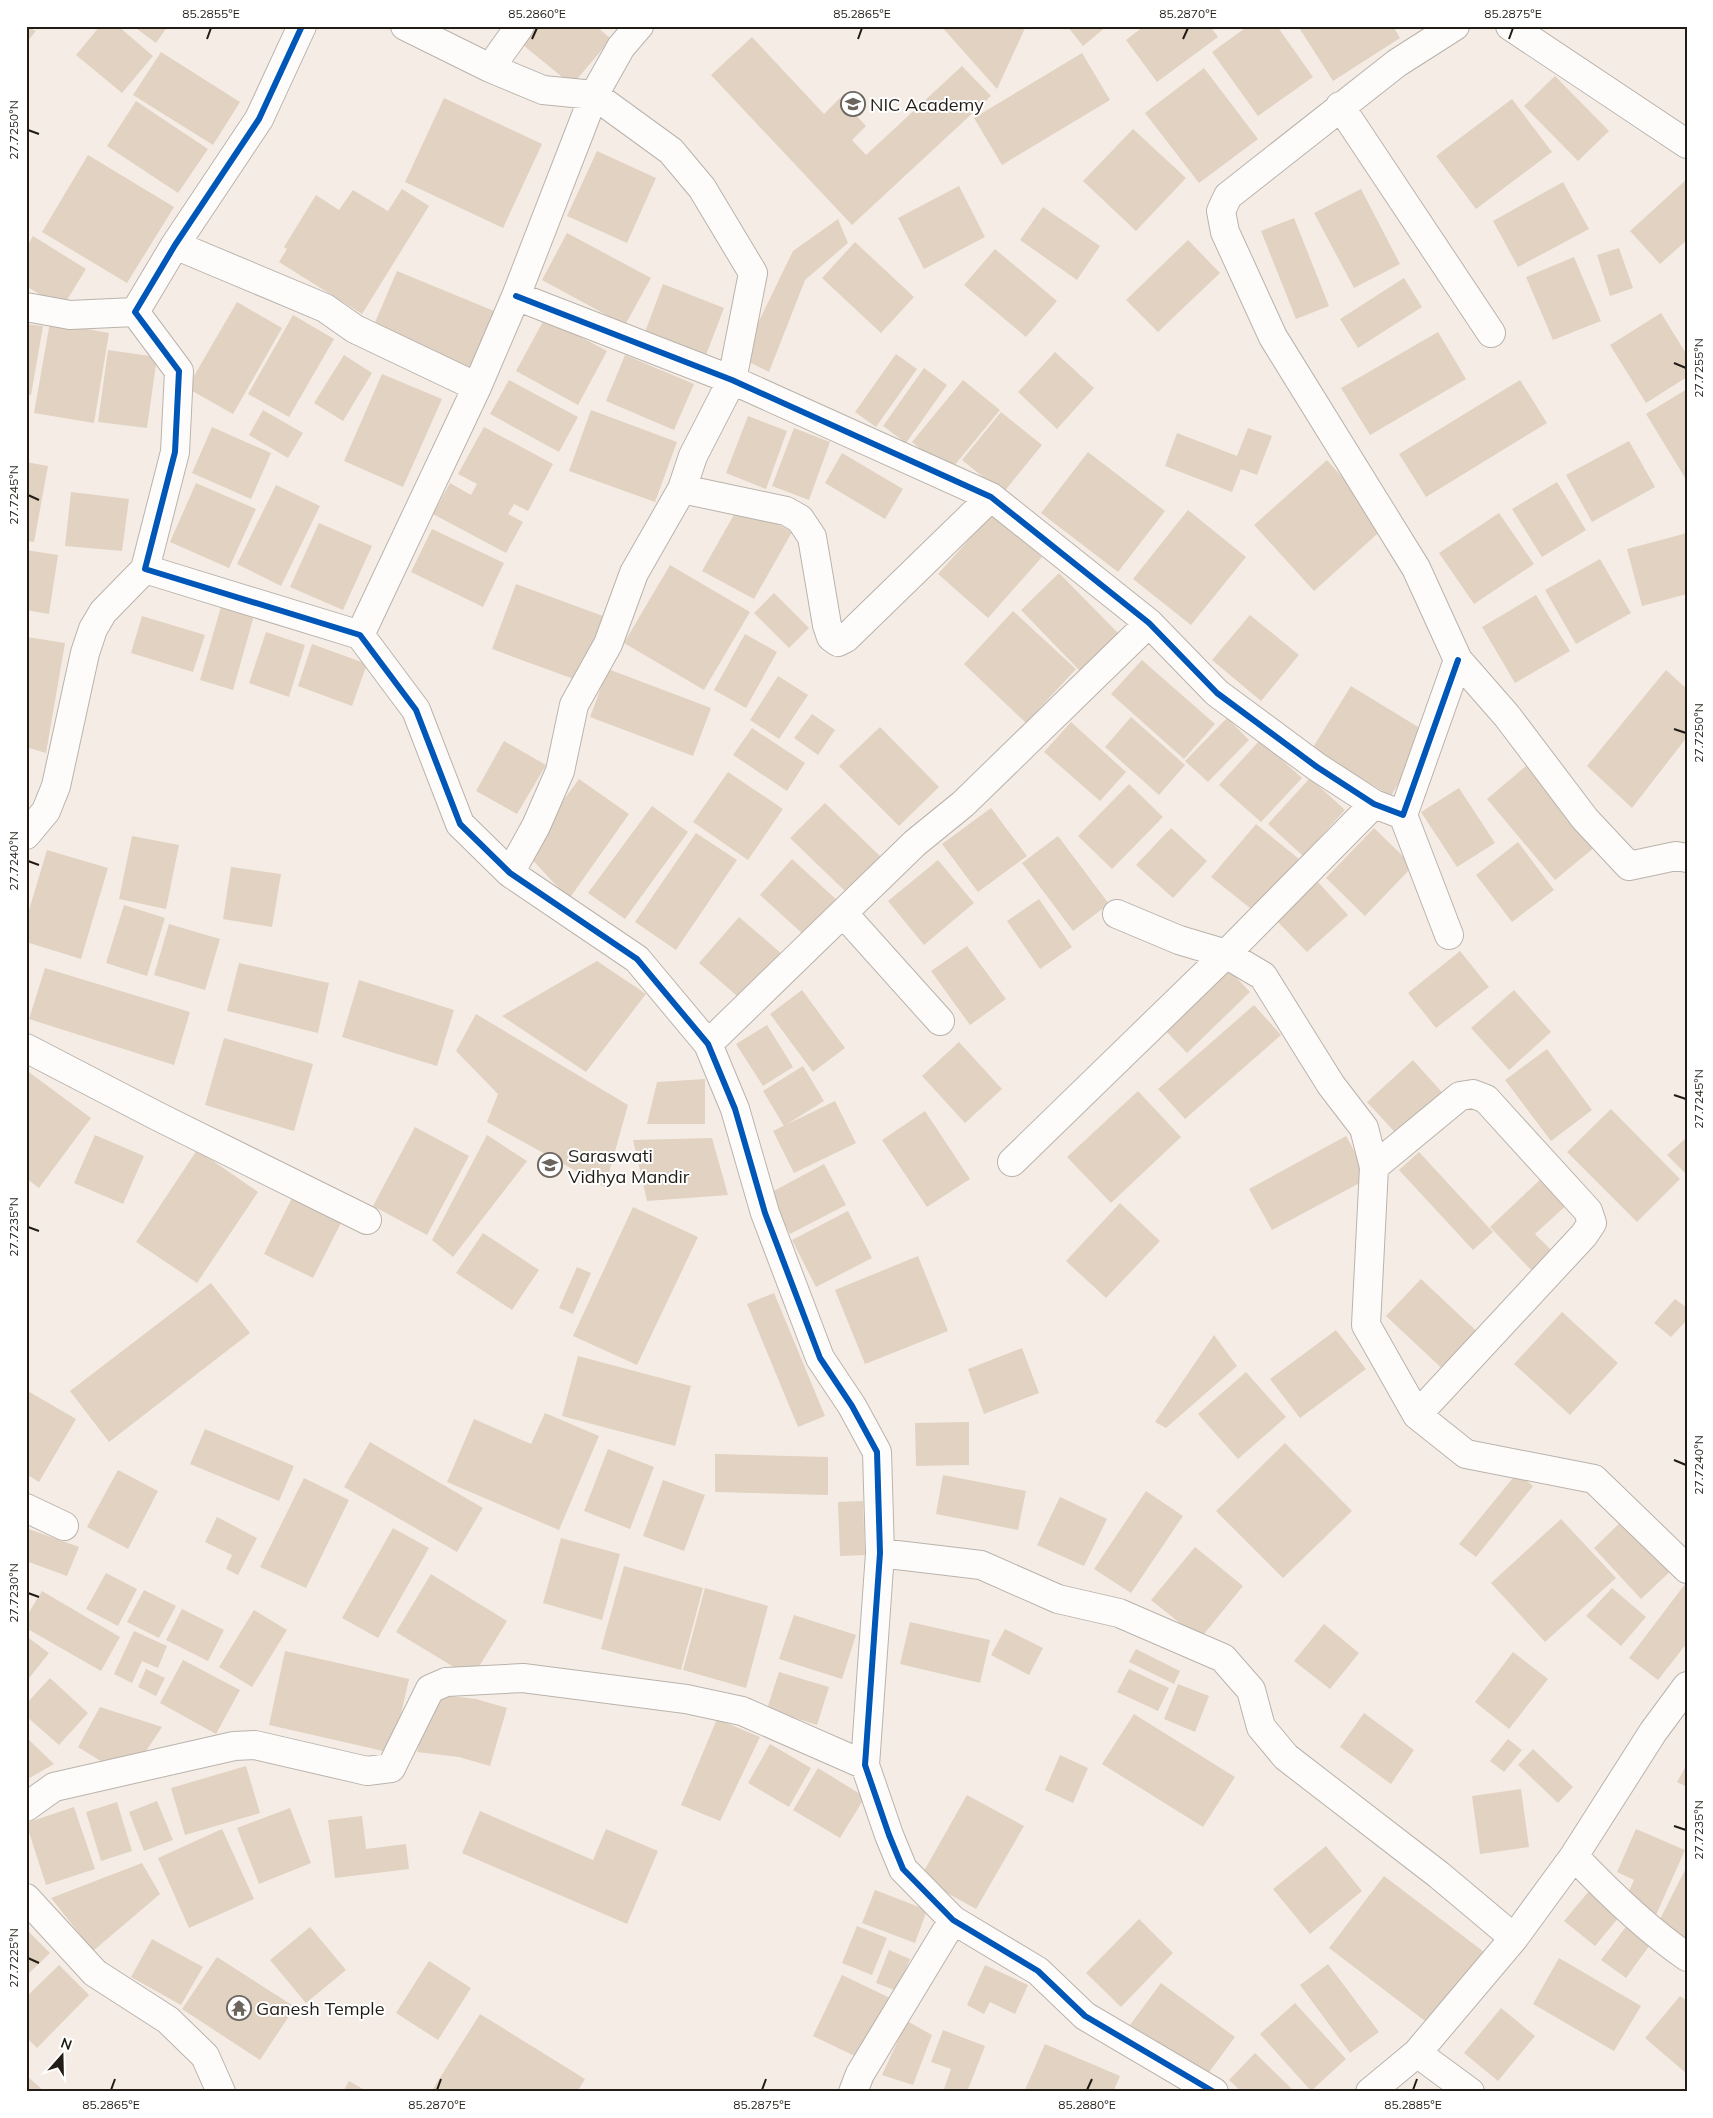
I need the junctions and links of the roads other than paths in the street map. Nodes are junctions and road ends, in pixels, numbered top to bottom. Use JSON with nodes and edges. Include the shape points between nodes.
{"nodes":[{"id":1,"x":302,"y":26,"type":"edge"},
{"id":2,"x":405,"y":26,"type":"edge"},
{"id":3,"x":520,"y":26,"type":"edge"},
{"id":4,"x":639,"y":26,"type":"edge"},
{"id":5,"x":1455,"y":26,"type":"edge"},
{"id":6,"x":1510,"y":26,"type":"edge"},
{"id":7,"x":490,"y":68,"type":"junction"},
{"id":8,"x":594,"y":94,"type":"junction"},
{"id":9,"x":1340,"y":106,"type":"junction"},
{"id":10,"x":1687,"y":144,"type":"edge"},
{"id":11,"x":175,"y":245,"type":"junction"},
{"id":12,"x":516,"y":296,"type":"junction"},
{"id":13,"x":26,"y":307,"type":"edge"},
{"id":14,"x":135,"y":312,"type":"junction"},
{"id":15,"x":1491,"y":334,"type":"dead end"},
{"id":16,"x":732,"y":380,"type":"junction"},
{"id":17,"x":477,"y":387,"type":"junction"},
{"id":18,"x":682,"y":489,"type":"junction"},
{"id":19,"x":990,"y":497,"type":"junction"},
{"id":20,"x":145,"y":569,"type":"junction"},
{"id":21,"x":1149,"y":623,"type":"junction"},
{"id":22,"x":360,"y":635,"type":"junction"},
{"id":23,"x":1458,"y":660,"type":"junction"},
{"id":24,"x":1374,"y":804,"type":"junction"},
{"id":25,"x":1403,"y":815,"type":"junction"},
{"id":26,"x":26,"y":835,"type":"edge"},
{"id":27,"x":1687,"y":858,"type":"edge"},
{"id":28,"x":510,"y":873,"type":"junction"},
{"id":29,"x":843,"y":913,"type":"junction"},
{"id":30,"x":1117,"y":914,"type":"dead end"},
{"id":31,"x":1449,"y":935,"type":"dead end"},
{"id":32,"x":1226,"y":954,"type":"junction"},
{"id":33,"x":940,"y":1021,"type":"dead end"},
{"id":34,"x":708,"y":1044,"type":"junction"},
{"id":35,"x":26,"y":1048,"type":"edge"},
{"id":36,"x":1012,"y":1162,"type":"dead end"},
{"id":37,"x":1374,"y":1167,"type":"junction"},
{"id":38,"x":367,"y":1220,"type":"dead end"},
{"id":39,"x":1417,"y":1415,"type":"junction"},
{"id":40,"x":26,"y":1508,"type":"edge"},
{"id":41,"x":64,"y":1526,"type":"dead end"},
{"id":42,"x":880,"y":1553,"type":"junction"},
{"id":43,"x":1687,"y":1569,"type":"edge"},
{"id":44,"x":1687,"y":1686,"type":"edge"},
{"id":45,"x":866,"y":1765,"type":"junction"},
{"id":46,"x":26,"y":1807,"type":"edge"},
{"id":47,"x":1574,"y":1856,"type":"junction"},
{"id":48,"x":26,"y":1898,"type":"edge"},
{"id":49,"x":953,"y":1920,"type":"junction"},
{"id":50,"x":1514,"y":1938,"type":"junction"},
{"id":51,"x":1687,"y":1957,"type":"edge"},
{"id":52,"x":1417,"y":2053,"type":"junction"},
{"id":53,"x":221,"y":2092,"type":"edge"},
{"id":54,"x":853,"y":2092,"type":"edge"},
{"id":55,"x":1214,"y":2092,"type":"edge"},
{"id":56,"x":1370,"y":2092,"type":"edge"},
{"id":57,"x":1470,"y":2092,"type":"edge"}],
"edges":[{"from":1,"to":11,"type":"street","via":[[259,119]]},
{"from":2,"to":7,"type":"street"},
{"from":3,"to":7,"type":"street"},
{"from":4,"to":8,"type":"street","via":[[621,48]]},
{"from":5,"to":9,"type":"street","via":[[1397,63]]},
{"from":6,"to":10,"type":"street"},
{"from":7,"to":8,"type":"street","via":[[543,90]]},
{"from":8,"to":12,"type":"street"},
{"from":8,"to":16,"type":"street","via":[[672,151],[702,188],[753,273]]},
{"from":9,"to":15,"type":"street"},
{"from":9,"to":23,"type":"street","via":[[1228,196],[1221,211],[1225,232],[1273,338],[1416,568]]},
{"from":11,"to":14,"type":"street"},
{"from":11,"to":17,"type":"street","via":[[324,308],[355,329]]},
{"from":12,"to":16,"type":"street"},
{"from":12,"to":17,"type":"street"},
{"from":13,"to":14,"type":"street","via":[[70,315]]},
{"from":14,"to":20,"type":"street","via":[[179,371],[175,452]]},
{"from":16,"to":18,"type":"street","via":[[693,456]]},
{"from":16,"to":19,"type":"street"},
{"from":17,"to":22,"type":"street"},
{"from":18,"to":19,"type":"street","via":[[786,511],[800,519],[812,537],[828,625],[831,637],[838,642],[846,638]]},
{"from":18,"to":28,"type":"street","via":[[634,573],[608,644],[574,705],[560,771],[536,826]]},
{"from":19,"to":21,"type":"street"},
{"from":20,"to":22,"type":"street"},
{"from":20,"to":26,"type":"street","via":[[103,612],[93,629],[56,786],[46,811]]},
{"from":21,"to":24,"type":"street","via":[[1217,693],[1317,767]]},
{"from":21,"to":29,"type":"street","via":[[964,804],[915,844]]},
{"from":22,"to":28,"type":"street","via":[[416,710],[460,824]]},
{"from":23,"to":25,"type":"street"},
{"from":23,"to":27,"type":"street","via":[[1507,716],[1585,819],[1629,866],[1676,856]]},
{"from":24,"to":25,"type":"street"},
{"from":24,"to":32,"type":"street"},
{"from":25,"to":31,"type":"street"},
{"from":28,"to":34,"type":"street","via":[[637,959]]},
{"from":29,"to":33,"type":"street"},
{"from":29,"to":34,"type":"street"},
{"from":30,"to":32,"type":"street","via":[[1179,940]]},
{"from":32,"to":36,"type":"street"},
{"from":32,"to":37,"type":"street","via":[[1263,976],[1331,1086],[1364,1128]]},
{"from":34,"to":42,"type":"street","via":[[735,1109],[764,1213],[820,1358],[877,1452]]},
{"from":35,"to":38,"type":"street"},
{"from":37,"to":39,"type":"street","via":[[1366,1325]]},
{"from":37,"to":39,"type":"street","via":[[1460,1096],[1473,1094],[1486,1099],[1588,1211],[1592,1223]]},
{"from":39,"to":43,"type":"street","via":[[1466,1454],[1594,1480]]},
{"from":40,"to":41,"type":"street"},
{"from":42,"to":45,"type":"street"},
{"from":42,"to":50,"type":"street","via":[[981,1565],[1058,1599],[1119,1613],[1223,1658],[1252,1690],[1261,1727],[1286,1757],[1439,1875]]},
{"from":44,"to":47,"type":"street","via":[[1653,1732]]},
{"from":45,"to":46,"type":"street","via":[[742,1711],[686,1699],[523,1678],[446,1682],[430,1690],[391,1768],[367,1771],[255,1745],[234,1746],[54,1787]]},
{"from":45,"to":49,"type":"street","via":[[903,1869]]},
{"from":47,"to":50,"type":"street"},
{"from":47,"to":51,"type":"street","via":[[1662,1940]]},
{"from":48,"to":53,"type":"street","via":[[95,1973],[168,2020],[205,2056]]},
{"from":49,"to":54,"type":"street","via":[[860,2074]]},
{"from":49,"to":55,"type":"street","via":[[1038,1971],[1085,2016]]},
{"from":50,"to":52,"type":"street"},
{"from":52,"to":56,"type":"street"},
{"from":52,"to":57,"type":"street"}]}
